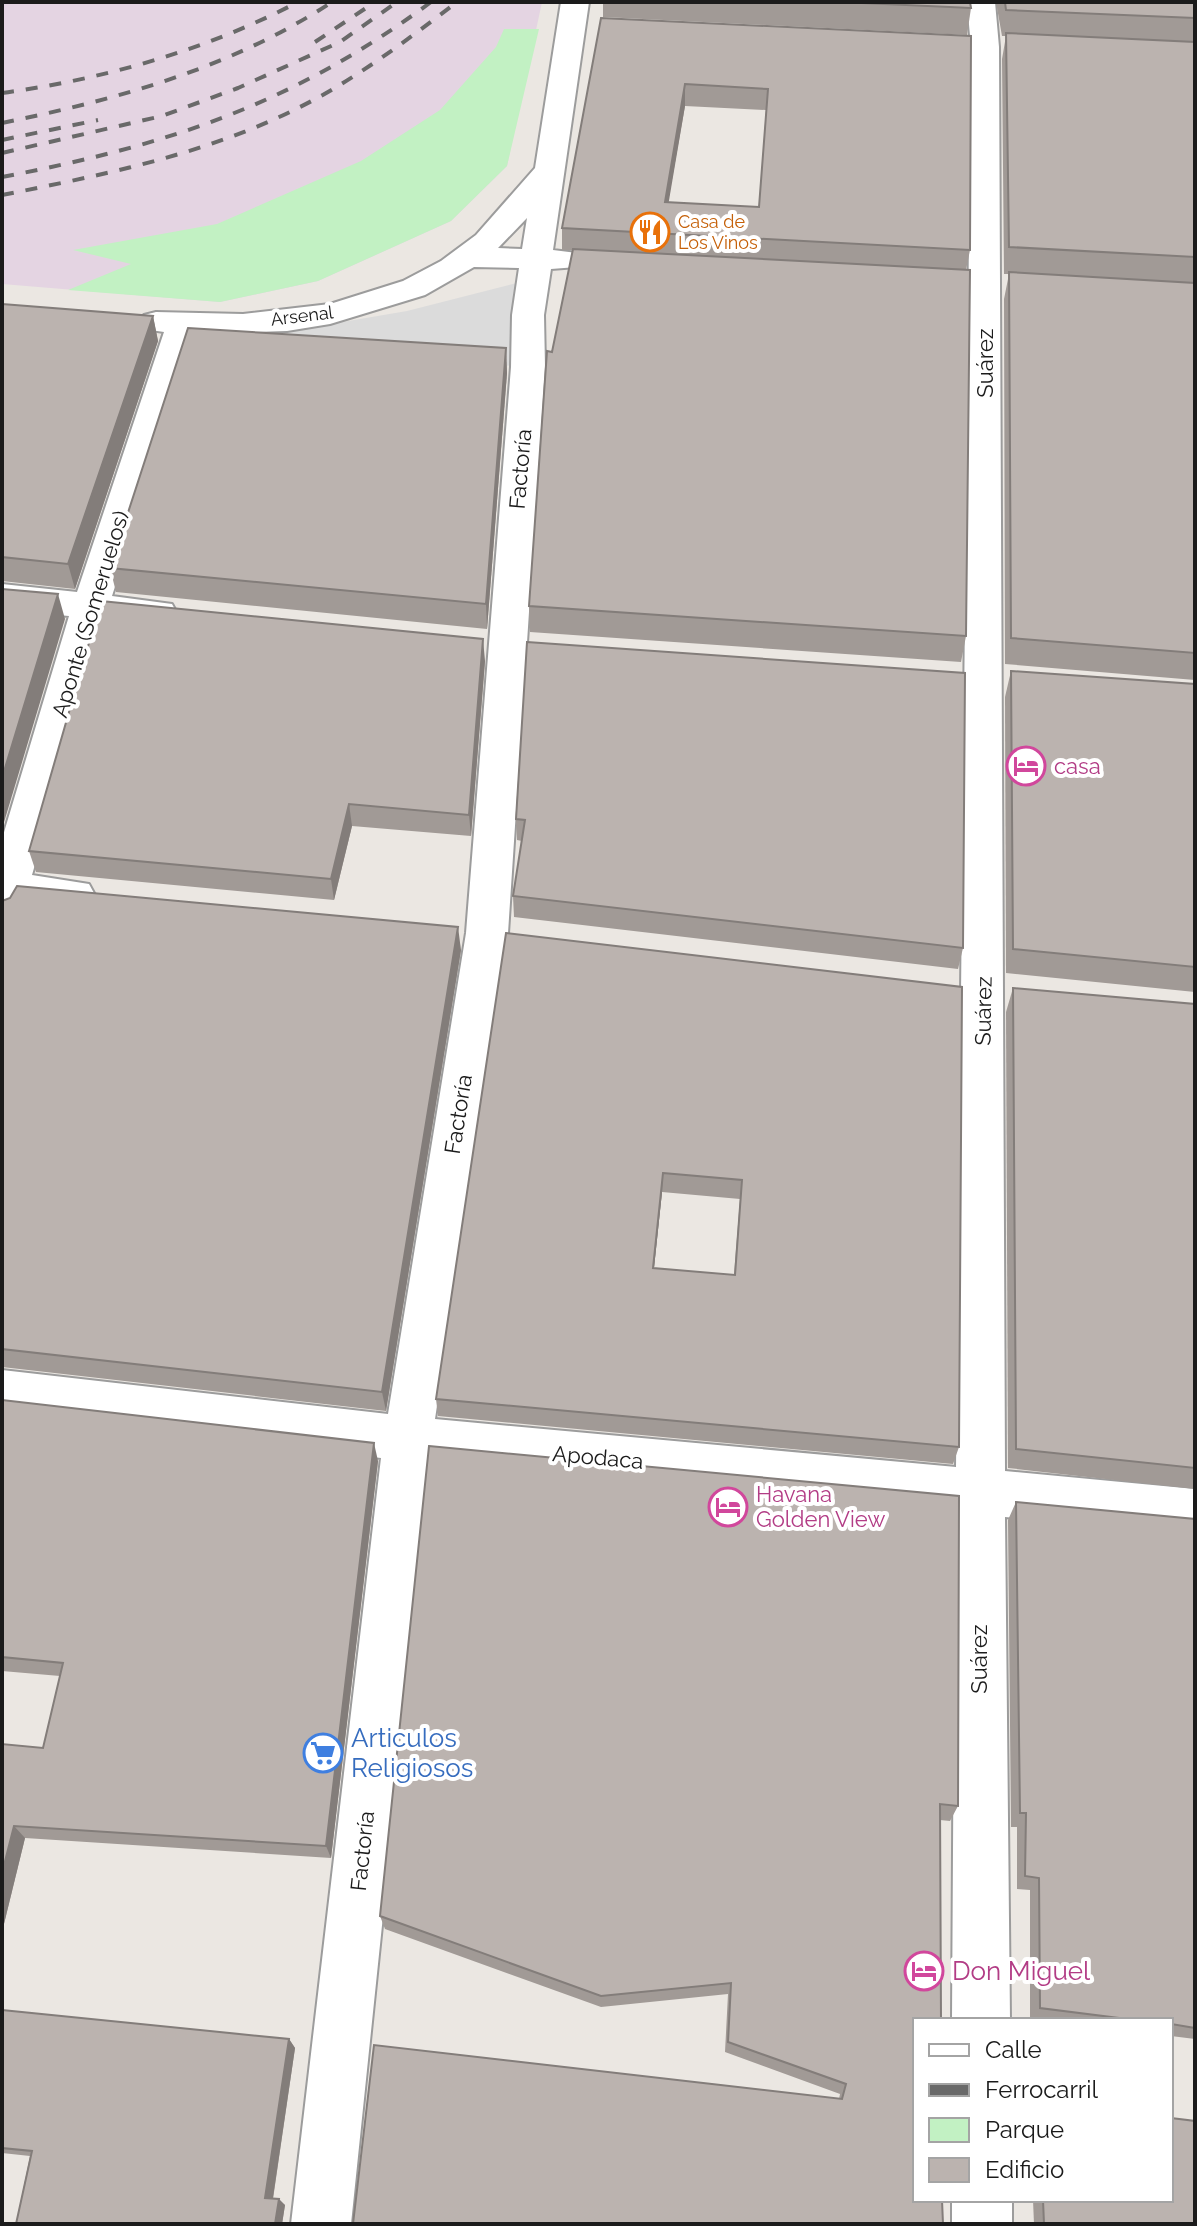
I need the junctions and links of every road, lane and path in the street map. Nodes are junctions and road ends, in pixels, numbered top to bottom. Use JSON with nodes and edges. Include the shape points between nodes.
{"nodes":[{"id":1,"x":981,"y":2,"type":"edge"},
{"id":2,"x":574,"y":15,"type":"edge"},
{"id":3,"x":605,"y":29,"type":"edge"},
{"id":4,"x":551,"y":168,"type":"junction"},
{"id":5,"x":468,"y":257,"type":"junction"},
{"id":6,"x":537,"y":259,"type":"junction"},
{"id":7,"x":599,"y":262,"type":"edge"},
{"id":8,"x":123,"y":320,"type":"edge"},
{"id":9,"x":183,"y":324,"type":"junction"},
{"id":10,"x":2,"y":597,"type":"edge"},
{"id":11,"x":90,"y":607,"type":"junction"},
{"id":12,"x":198,"y":617,"type":"edge"},
{"id":13,"x":4,"y":895,"type":"edge"},
{"id":14,"x":116,"y":899,"type":"edge"},
{"id":15,"x":937,"y":986,"type":"edge"},
{"id":16,"x":999,"y":993,"type":"junction"},
{"id":17,"x":2,"y":1392,"type":"edge"},
{"id":18,"x":408,"y":1439,"type":"junction"},
{"id":19,"x":978,"y":1493,"type":"junction"},
{"id":20,"x":1195,"y":1512,"type":"edge"},
{"id":21,"x":981,"y":2018,"type":"edge"},
{"id":22,"x":982,"y":2202,"type":"edge"},
{"id":23,"x":321,"y":2224,"type":"edge"},
{"id":24,"x":982,"y":2224,"type":"edge"}],
"edges":[{"from":1,"to":16,"type":"street","name":"Suárez","via":[[985,682]]},
{"from":2,"to":3,"type":"street"},
{"from":2,"to":4,"type":"street","name":"Factoría"},
{"from":4,"to":5,"type":"street","name":"Arsenal","via":[[490,240]]},
{"from":4,"to":6,"type":"street","name":"Factoría"},
{"from":5,"to":6,"type":"street"},
{"from":5,"to":9,"type":"street","name":"Arsenal","via":[[426,283],[359,309],[281,320]]},
{"from":6,"to":7,"type":"street"},
{"from":6,"to":18,"type":"street","name":"Factoría","via":[[528,315],[487,933]]},
{"from":8,"to":9,"type":"street","name":"Arsenal"},
{"from":9,"to":11,"type":"street","name":"Aponte (Someruelos)"},
{"from":10,"to":11,"type":"street"},
{"from":11,"to":12,"type":"street"},
{"from":11,"to":13,"type":"street","name":"Aponte (Someruelos)"},
{"from":13,"to":14,"type":"street"},
{"from":15,"to":16,"type":"street"},
{"from":16,"to":19,"type":"street","name":"Suárez"},
{"from":17,"to":18,"type":"street","name":"Apodaca"},
{"from":18,"to":19,"type":"street","name":"Apodaca"},
{"from":18,"to":23,"type":"street","name":"Factoría"},
{"from":19,"to":20,"type":"street","name":"Apodaca"},
{"from":19,"to":21,"type":"street","name":"Suárez"},
{"from":22,"to":24,"type":"street"}]}
